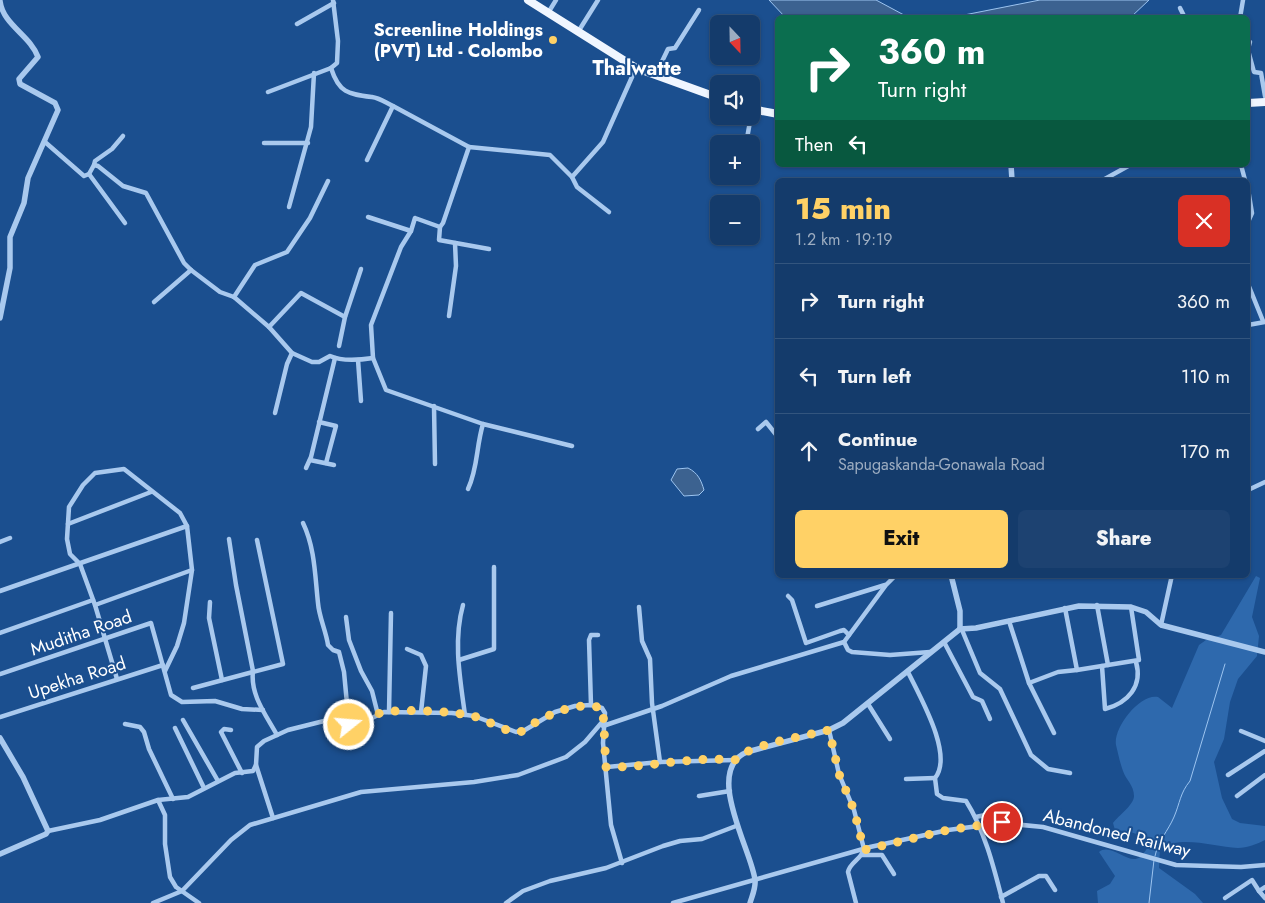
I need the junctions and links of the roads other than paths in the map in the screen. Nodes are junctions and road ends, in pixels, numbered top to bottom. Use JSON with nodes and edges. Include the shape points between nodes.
{"nodes":[{"id":1,"x":528,"y":0,"type":"edge"},
{"id":2,"x":556,"y":0,"type":"edge"},
{"id":3,"x":598,"y":0,"type":"edge"},
{"id":4,"x":1243,"y":0,"type":"edge"},
{"id":5,"x":0,"y":2,"type":"edge"},
{"id":6,"x":333,"y":2,"type":"edge"},
{"id":7,"x":1180,"y":8,"type":"dead end"},
{"id":8,"x":699,"y":10,"type":"dead end"},
{"id":9,"x":548,"y":13,"type":"junction"},
{"id":10,"x":1184,"y":15,"type":"edge"},
{"id":11,"x":1240,"y":15,"type":"edge"},
{"id":12,"x":297,"y":24,"type":"dead end"},
{"id":13,"x":578,"y":32,"type":"junction"},
{"id":14,"x":1250,"y":57,"type":"edge"},
{"id":15,"x":332,"y":68,"type":"junction"},
{"id":16,"x":636,"y":68,"type":"junction"},
{"id":17,"x":314,"y":73,"type":"junction"},
{"id":18,"x":1263,"y":75,"type":"edge"},
{"id":19,"x":655,"y":76,"type":"junction"},
{"id":20,"x":268,"y":92,"type":"dead end"},
{"id":21,"x":710,"y":95,"type":"edge"},
{"id":22,"x":1265,"y":96,"type":"edge"},
{"id":23,"x":1265,"y":102,"type":"edge"},
{"id":24,"x":1250,"y":103,"type":"edge"},
{"id":25,"x":394,"y":106,"type":"junction"},
{"id":26,"x":760,"y":113,"type":"edge"},
{"id":27,"x":775,"y":114,"type":"edge"},
{"id":28,"x":123,"y":136,"type":"dead end"},
{"id":29,"x":45,"y":142,"type":"junction"},
{"id":30,"x":308,"y":143,"type":"junction"},
{"id":31,"x":264,"y":144,"type":"dead end"},
{"id":32,"x":469,"y":147,"type":"junction"},
{"id":33,"x":367,"y":160,"type":"dead end"},
{"id":34,"x":94,"y":165,"type":"junction"},
{"id":35,"x":1126,"y":167,"type":"edge"},
{"id":36,"x":89,"y":174,"type":"junction"},
{"id":37,"x":572,"y":177,"type":"junction"},
{"id":38,"x":1107,"y":178,"type":"edge"},
{"id":39,"x":328,"y":181,"type":"dead end"},
{"id":40,"x":1250,"y":202,"type":"edge"},
{"id":41,"x":290,"y":207,"type":"dead end"},
{"id":42,"x":609,"y":212,"type":"dead end"},
{"id":43,"x":368,"y":217,"type":"dead end"},
{"id":44,"x":1250,"y":218,"type":"edge"},
{"id":45,"x":125,"y":223,"type":"dead end"},
{"id":46,"x":440,"y":227,"type":"junction"},
{"id":47,"x":411,"y":231,"type":"junction"},
{"id":48,"x":455,"y":243,"type":"junction"},
{"id":49,"x":489,"y":249,"type":"dead end"},
{"id":50,"x":361,"y":269,"type":"dead end"},
{"id":51,"x":190,"y":270,"type":"junction"},
{"id":52,"x":1250,"y":289,"type":"edge"},
{"id":53,"x":234,"y":296,"type":"junction"},
{"id":54,"x":154,"y":302,"type":"dead end"},
{"id":55,"x":449,"y":316,"type":"dead end"},
{"id":56,"x":344,"y":317,"type":"junction"},
{"id":57,"x":0,"y":318,"type":"edge"},
{"id":58,"x":1264,"y":322,"type":"edge"},
{"id":59,"x":1250,"y":325,"type":"edge"},
{"id":60,"x":270,"y":327,"type":"junction"},
{"id":61,"x":339,"y":346,"type":"dead end"},
{"id":62,"x":292,"y":353,"type":"junction"},
{"id":63,"x":335,"y":358,"type":"junction"},
{"id":64,"x":373,"y":358,"type":"junction"},
{"id":65,"x":358,"y":360,"type":"junction"},
{"id":66,"x":361,"y":401,"type":"dead end"},
{"id":67,"x":434,"y":406,"type":"junction"},
{"id":68,"x":275,"y":413,"type":"dead end"},
{"id":69,"x":319,"y":422,"type":"junction"},
{"id":70,"x":483,"y":424,"type":"junction"},
{"id":71,"x":758,"y":428,"type":"dead end"},
{"id":72,"x":775,"y":433,"type":"edge"},
{"id":73,"x":572,"y":446,"type":"dead end"},
{"id":74,"x":310,"y":460,"type":"junction"},
{"id":75,"x":326,"y":463,"type":"junction"},
{"id":76,"x":434,"y":464,"type":"dead end"},
{"id":77,"x":334,"y":465,"type":"dead end"},
{"id":78,"x":306,"y":468,"type":"dead end"},
{"id":79,"x":1265,"y":482,"type":"edge"},
{"id":80,"x":468,"y":489,"type":"dead end"},
{"id":81,"x":1250,"y":489,"type":"edge"},
{"id":82,"x":151,"y":492,"type":"junction"},
{"id":83,"x":303,"y":523,"type":"dead end"},
{"id":84,"x":68,"y":524,"type":"junction"},
{"id":85,"x":187,"y":526,"type":"junction"},
{"id":86,"x":10,"y":538,"type":"dead end"},
{"id":87,"x":230,"y":539,"type":"dead end"},
{"id":88,"x":258,"y":540,"type":"dead end"},
{"id":89,"x":0,"y":542,"type":"edge"},
{"id":90,"x":80,"y":564,"type":"junction"},
{"id":91,"x":494,"y":568,"type":"dead end"},
{"id":92,"x":192,"y":570,"type":"junction"},
{"id":93,"x":893,"y":578,"type":"edge"},
{"id":94,"x":952,"y":578,"type":"edge"},
{"id":95,"x":1172,"y":578,"type":"edge"},
{"id":96,"x":886,"y":585,"type":"junction"},
{"id":97,"x":0,"y":591,"type":"edge"},
{"id":98,"x":788,"y":596,"type":"dead end"},
{"id":99,"x":94,"y":602,"type":"junction"},
{"id":100,"x":210,"y":602,"type":"dead end"},
{"id":101,"x":463,"y":605,"type":"dead end"},
{"id":102,"x":1097,"y":605,"type":"junction"},
{"id":103,"x":817,"y":606,"type":"dead end"},
{"id":104,"x":638,"y":607,"type":"dead end"},
{"id":105,"x":1131,"y":607,"type":"junction"},
{"id":106,"x":1065,"y":608,"type":"junction"},
{"id":107,"x":391,"y":613,"type":"dead end"},
{"id":108,"x":346,"y":617,"type":"dead end"},
{"id":109,"x":1009,"y":621,"type":"junction"},
{"id":110,"x":1161,"y":625,"type":"junction"},
{"id":111,"x":961,"y":629,"type":"junction"},
{"id":112,"x":0,"y":633,"type":"edge"},
{"id":113,"x":598,"y":635,"type":"dead end"},
{"id":114,"x":849,"y":635,"type":"junction"},
{"id":115,"x":106,"y":639,"type":"junction"},
{"id":116,"x":844,"y":642,"type":"junction"},
{"id":117,"x":944,"y":642,"type":"junction"},
{"id":118,"x":407,"y":649,"type":"dead end"},
{"id":119,"x":930,"y":652,"type":"junction"},
{"id":120,"x":1265,"y":652,"type":"edge"},
{"id":121,"x":459,"y":660,"type":"junction"},
{"id":122,"x":1136,"y":662,"type":"junction"},
{"id":123,"x":163,"y":665,"type":"junction"},
{"id":124,"x":1108,"y":665,"type":"junction"},
{"id":125,"x":1102,"y":666,"type":"junction"},
{"id":126,"x":1076,"y":670,"type":"junction"},
{"id":127,"x":165,"y":671,"type":"junction"},
{"id":128,"x":253,"y":672,"type":"junction"},
{"id":129,"x":908,"y":672,"type":"junction"},
{"id":130,"x":0,"y":674,"type":"edge"},
{"id":131,"x":118,"y":679,"type":"junction"},
{"id":132,"x":222,"y":680,"type":"junction"},
{"id":133,"x":1029,"y":683,"type":"junction"},
{"id":134,"x":193,"y":688,"type":"dead end"},
{"id":135,"x":868,"y":704,"type":"junction"},
{"id":136,"x":591,"y":705,"type":"junction"},
{"id":137,"x":653,"y":709,"type":"junction"},
{"id":138,"x":263,"y":710,"type":"junction"},
{"id":139,"x":389,"y":712,"type":"junction"},
{"id":140,"x":421,"y":712,"type":"junction"},
{"id":141,"x":378,"y":715,"type":"junction"},
{"id":142,"x":465,"y":715,"type":"junction"},
{"id":143,"x":0,"y":717,"type":"edge"},
{"id":144,"x":990,"y":719,"type":"dead end"},
{"id":145,"x":183,"y":720,"type":"dead end"},
{"id":146,"x":125,"y":724,"type":"dead end"},
{"id":147,"x":603,"y":724,"type":"junction"},
{"id":148,"x":349,"y":725,"type":"junction"},
{"id":149,"x":175,"y":728,"type":"dead end"},
{"id":150,"x":231,"y":730,"type":"dead end"},
{"id":151,"x":829,"y":730,"type":"junction"},
{"id":152,"x":1241,"y":731,"type":"dead end"},
{"id":153,"x":1054,"y":733,"type":"dead end"},
{"id":154,"x":277,"y":735,"type":"junction"},
{"id":155,"x":0,"y":738,"type":"edge"},
{"id":156,"x":890,"y":739,"type":"dead end"},
{"id":157,"x":1265,"y":740,"type":"edge"},
{"id":158,"x":1265,"y":751,"type":"edge"},
{"id":159,"x":735,"y":760,"type":"junction"},
{"id":160,"x":660,"y":762,"type":"junction"},
{"id":161,"x":256,"y":765,"type":"junction"},
{"id":162,"x":606,"y":767,"type":"junction"},
{"id":163,"x":242,"y":773,"type":"junction"},
{"id":164,"x":1070,"y":773,"type":"dead end"},
{"id":165,"x":1228,"y":775,"type":"dead end"},
{"id":166,"x":1265,"y":775,"type":"edge"},
{"id":167,"x":935,"y":778,"type":"junction"},
{"id":168,"x":906,"y":779,"type":"dead end"},
{"id":169,"x":218,"y":781,"type":"junction"},
{"id":170,"x":204,"y":788,"type":"junction"},
{"id":171,"x":730,"y":791,"type":"junction"},
{"id":172,"x":699,"y":796,"type":"dead end"},
{"id":173,"x":1237,"y":796,"type":"dead end"},
{"id":174,"x":173,"y":799,"type":"junction"},
{"id":175,"x":158,"y":800,"type":"junction"},
{"id":176,"x":1003,"y":811,"type":"dead end"},
{"id":177,"x":976,"y":817,"type":"junction"},
{"id":178,"x":273,"y":818,"type":"junction"},
{"id":179,"x":979,"y":825,"type":"junction"},
{"id":180,"x":736,"y":826,"type":"junction"},
{"id":181,"x":48,"y":831,"type":"junction"},
{"id":182,"x":864,"y":850,"type":"junction"},
{"id":183,"x":0,"y":854,"type":"edge"},
{"id":184,"x":862,"y":855,"type":"junction"},
{"id":185,"x":622,"y":863,"type":"junction"},
{"id":186,"x":1265,"y":865,"type":"edge"},
{"id":187,"x":894,"y":874,"type":"dead end"},
{"id":188,"x":755,"y":881,"type":"junction"},
{"id":189,"x":1265,"y":887,"type":"edge"},
{"id":190,"x":1055,"y":890,"type":"dead end"},
{"id":191,"x":1259,"y":891,"type":"junction"},
{"id":192,"x":182,"y":892,"type":"junction"},
{"id":193,"x":1226,"y":898,"type":"dead end"},
{"id":194,"x":1265,"y":898,"type":"edge"},
{"id":195,"x":1002,"y":900,"type":"edge"},
{"id":196,"x":153,"y":903,"type":"edge"},
{"id":197,"x":199,"y":903,"type":"edge"},
{"id":198,"x":506,"y":903,"type":"edge"},
{"id":199,"x":673,"y":903,"type":"edge"},
{"id":200,"x":750,"y":903,"type":"edge"},
{"id":201,"x":856,"y":903,"type":"edge"}],
"edges":[{"from":1,"to":9,"type":"main road"},
{"from":2,"to":9,"type":"street"},
{"from":3,"to":13,"type":"street"},
{"from":4,"to":11,"type":"street"},
{"from":5,"to":29,"type":"street","via":[[6,18],[31,44],[38,57],[19,79],[20,84],[58,105]]},
{"from":6,"to":12,"type":"street"},
{"from":6,"to":15,"type":"street","via":[[339,55]]},
{"from":7,"to":10,"type":"street"},
{"from":8,"to":19,"type":"street","via":[[675,48],[668,49]]},
{"from":9,"to":13,"type":"main road"},
{"from":13,"to":16,"type":"main road"},
{"from":14,"to":18,"type":"street","via":[[1254,72]]},
{"from":15,"to":17,"type":"street"},
{"from":15,"to":25,"type":"street","via":[[335,80],[349,93],[380,99]]},
{"from":16,"to":19,"type":"main road"},
{"from":16,"to":37,"type":"street","via":[[603,142]]},
{"from":17,"to":20,"type":"street"},
{"from":17,"to":30,"type":"street"},
{"from":18,"to":22,"type":"street"},
{"from":19,"to":21,"type":"main road"},
{"from":23,"to":24,"type":"main road"},
{"from":25,"to":32,"type":"street"},
{"from":25,"to":33,"type":"street"},
{"from":26,"to":27,"type":"main road"},
{"from":28,"to":34,"type":"street"},
{"from":29,"to":36,"type":"street","via":[[84,176]]},
{"from":29,"to":57,"type":"street","via":[[28,178],[24,202],[10,237],[10,268]]},
{"from":30,"to":31,"type":"street"},
{"from":30,"to":41,"type":"street"},
{"from":32,"to":37,"type":"street","via":[[550,155]]},
{"from":32,"to":46,"type":"street"},
{"from":34,"to":36,"type":"street"},
{"from":34,"to":51,"type":"street","via":[[123,186],[146,193]]},
{"from":35,"to":38,"type":"street"},
{"from":36,"to":45,"type":"street"},
{"from":37,"to":42,"type":"street","via":[[577,187]]},
{"from":39,"to":53,"type":"street","via":[[310,218],[287,252],[255,265]]},
{"from":40,"to":44,"type":"street"},
{"from":43,"to":47,"type":"street"},
{"from":46,"to":47,"type":"street","via":[[414,218]]},
{"from":46,"to":48,"type":"street","via":[[438,240]]},
{"from":47,"to":64,"type":"street","via":[[401,247],[371,325]]},
{"from":48,"to":49,"type":"street"},
{"from":48,"to":55,"type":"street","via":[[456,266]]},
{"from":50,"to":56,"type":"street"},
{"from":51,"to":53,"type":"street","via":[[220,292]]},
{"from":51,"to":54,"type":"street"},
{"from":52,"to":58,"type":"street"},
{"from":53,"to":60,"type":"street"},
{"from":56,"to":60,"type":"street","via":[[301,292]]},
{"from":56,"to":61,"type":"street"},
{"from":58,"to":59,"type":"street"},
{"from":60,"to":62,"type":"street"},
{"from":62,"to":63,"type":"street","via":[[312,362],[330,356]]},
{"from":62,"to":68,"type":"street"},
{"from":63,"to":65,"type":"street"},
{"from":63,"to":69,"type":"street"},
{"from":64,"to":65,"type":"street"},
{"from":64,"to":67,"type":"street","via":[[386,390]]},
{"from":65,"to":66,"type":"street"},
{"from":67,"to":70,"type":"street"},
{"from":67,"to":76,"type":"street"},
{"from":69,"to":74,"type":"street"},
{"from":69,"to":75,"type":"street","via":[[336,426]]},
{"from":70,"to":73,"type":"street"},
{"from":70,"to":80,"type":"street","via":[[476,472]]},
{"from":71,"to":72,"type":"street","via":[[766,422]]},
{"from":74,"to":75,"type":"street"},
{"from":74,"to":78,"type":"street"},
{"from":75,"to":77,"type":"street"},
{"from":79,"to":81,"type":"street"},
{"from":82,"to":84,"type":"street"},
{"from":82,"to":84,"type":"street","via":[[124,469],[95,473],[69,507]]},
{"from":82,"to":85,"type":"street","via":[[180,513]]},
{"from":83,"to":148,"type":"street","via":[[308,534],[328,645],[339,652],[344,672]]},
{"from":84,"to":90,"type":"street","via":[[70,554]]},
{"from":85,"to":90,"type":"street"},
{"from":85,"to":92,"type":"street"},
{"from":86,"to":89,"type":"street"},
{"from":87,"to":128,"type":"street"},
{"from":88,"to":128,"type":"street","via":[[283,664]]},
{"from":90,"to":97,"type":"street"},
{"from":90,"to":99,"type":"street"},
{"from":91,"to":121,"type":"street","via":[[494,649]]},
{"from":92,"to":99,"type":"street"},
{"from":92,"to":127,"type":"street","via":[[184,623]]},
{"from":93,"to":96,"type":"street"},
{"from":94,"to":111,"type":"street"},
{"from":95,"to":110,"type":"street"},
{"from":96,"to":103,"type":"street"},
{"from":96,"to":114,"type":"street"},
{"from":98,"to":114,"type":"street","via":[[806,643],[844,630]]},
{"from":99,"to":112,"type":"street"},
{"from":99,"to":115,"type":"street"},
{"from":100,"to":132,"type":"street","via":[[210,626]]},
{"from":101,"to":121,"type":"street","via":[[459,620]]},
{"from":102,"to":105,"type":"street"},
{"from":102,"to":106,"type":"street"},
{"from":102,"to":124,"type":"street"},
{"from":104,"to":137,"type":"street","via":[[642,641],[650,659]]},
{"from":105,"to":110,"type":"street","via":[[1144,611]]},
{"from":105,"to":122,"type":"street","via":[[1140,660]]},
{"from":106,"to":109,"type":"street"},
{"from":106,"to":126,"type":"street"},
{"from":107,"to":139,"type":"street"},
{"from":108,"to":141,"type":"street","via":[[349,640],[372,691]]},
{"from":109,"to":111,"type":"street"},
{"from":109,"to":133,"type":"street"},
{"from":110,"to":120,"type":"street"},
{"from":111,"to":117,"type":"street"},
{"from":111,"to":164,"type":"street","via":[[980,673],[1000,689],[1031,755],[1048,769]]},
{"from":113,"to":136,"type":"street","via":[[591,635],[589,640]]},
{"from":114,"to":116,"type":"street"},
{"from":115,"to":123,"type":"street","name":"Muditha Road","via":[[151,623]]},
{"from":115,"to":130,"type":"street","name":"Muditha Road"},
{"from":115,"to":131,"type":"street"},
{"from":116,"to":119,"type":"street","via":[[852,652],[890,655]]},
{"from":116,"to":137,"type":"street","via":[[731,676]]},
{"from":117,"to":119,"type":"street"},
{"from":117,"to":144,"type":"street","via":[[973,697],[982,701]]},
{"from":118,"to":140,"type":"street","via":[[421,655],[426,666]]},
{"from":119,"to":129,"type":"street"},
{"from":121,"to":142,"type":"street"},
{"from":122,"to":124,"type":"street"},
{"from":122,"to":125,"type":"street","via":[[1136,685],[1131,695],[1122,704],[1105,709]]},
{"from":123,"to":127,"type":"street","name":"Muditha Road"},
{"from":123,"to":131,"type":"street","name":"Upekha Road"},
{"from":124,"to":125,"type":"street"},
{"from":125,"to":126,"type":"street"},
{"from":126,"to":133,"type":"street","via":[[1058,672]]},
{"from":127,"to":138,"type":"street","name":"Muditha Road","via":[[171,695],[182,702],[214,701],[242,709]]},
{"from":128,"to":132,"type":"street"},
{"from":128,"to":138,"type":"street","via":[[252,682]]},
{"from":129,"to":135,"type":"street"},
{"from":129,"to":167,"type":"street","via":[[934,729],[942,763]]},
{"from":131,"to":143,"type":"street","name":"Upekha Road"},
{"from":132,"to":134,"type":"street"},
{"from":133,"to":153,"type":"street"},
{"from":135,"to":151,"type":"street","via":[[848,721]]},
{"from":135,"to":156,"type":"street"},
{"from":136,"to":142,"type":"street","via":[[555,712],[516,732]]},
{"from":136,"to":147,"type":"street","via":[[602,708],[605,714]]},
{"from":137,"to":147,"type":"street"},
{"from":137,"to":160,"type":"street"},
{"from":138,"to":154,"type":"street"},
{"from":139,"to":140,"type":"street"},
{"from":139,"to":141,"type":"street"},
{"from":140,"to":142,"type":"street"},
{"from":141,"to":148,"type":"street"},
{"from":145,"to":169,"type":"street"},
{"from":146,"to":174,"type":"street","via":[[144,732]]},
{"from":147,"to":162,"type":"street"},
{"from":147,"to":178,"type":"street","via":[[566,756],[518,776],[361,792]]},
{"from":148,"to":154,"type":"street","via":[[324,721]]},
{"from":149,"to":170,"type":"street"},
{"from":150,"to":163,"type":"street","via":[[221,732]]},
{"from":151,"to":159,"type":"street","via":[[759,748]]},
{"from":151,"to":182,"type":"street","via":[[839,774],[854,810]]},
{"from":152,"to":157,"type":"street"},
{"from":154,"to":161,"type":"street","via":[[257,747]]},
{"from":155,"to":181,"type":"street"},
{"from":158,"to":165,"type":"street"},
{"from":159,"to":160,"type":"street"},
{"from":159,"to":171,"type":"street"},
{"from":160,"to":162,"type":"street"},
{"from":161,"to":163,"type":"street","via":[[253,771]]},
{"from":161,"to":178,"type":"street"},
{"from":162,"to":185,"type":"street","via":[[611,825]]},
{"from":163,"to":169,"type":"street"},
{"from":166,"to":173,"type":"street"},
{"from":167,"to":168,"type":"street"},
{"from":167,"to":177,"type":"street","via":[[937,794],[966,801]]},
{"from":169,"to":170,"type":"street"},
{"from":170,"to":174,"type":"street","via":[[195,795]]},
{"from":171,"to":172,"type":"street"},
{"from":171,"to":180,"type":"street"},
{"from":174,"to":175,"type":"street"},
{"from":175,"to":181,"type":"street","via":[[100,820]]},
{"from":175,"to":192,"type":"street","via":[[165,815],[170,877]]},
{"from":176,"to":177,"type":"street"},
{"from":177,"to":179,"type":"street"},
{"from":178,"to":192,"type":"street","via":[[250,825],[230,840]]},
{"from":179,"to":182,"type":"street","name":"Abandoned Railway"},
{"from":179,"to":186,"type":"street","name":"Abandoned Railway","via":[[1020,823],[1165,863],[1203,867]]},
{"from":179,"to":195,"type":"street"},
{"from":180,"to":185,"type":"street","via":[[702,839],[663,846]]},
{"from":180,"to":188,"type":"street"},
{"from":181,"to":183,"type":"street"},
{"from":182,"to":184,"type":"street"},
{"from":182,"to":188,"type":"street","name":"Abandoned Railway"},
{"from":184,"to":187,"type":"street","via":[[882,855]]},
{"from":184,"to":201,"type":"street","via":[[848,872]]},
{"from":185,"to":198,"type":"street","via":[[550,881],[523,891]]},
{"from":188,"to":199,"type":"street","name":"Abandoned Railway"},
{"from":188,"to":200,"type":"street"},
{"from":189,"to":191,"type":"street"},
{"from":190,"to":195,"type":"street","via":[[1046,876],[1039,876]]},
{"from":191,"to":193,"type":"street","via":[[1252,880]]},
{"from":191,"to":194,"type":"street"},
{"from":192,"to":196,"type":"street"},
{"from":192,"to":197,"type":"street"}]}
